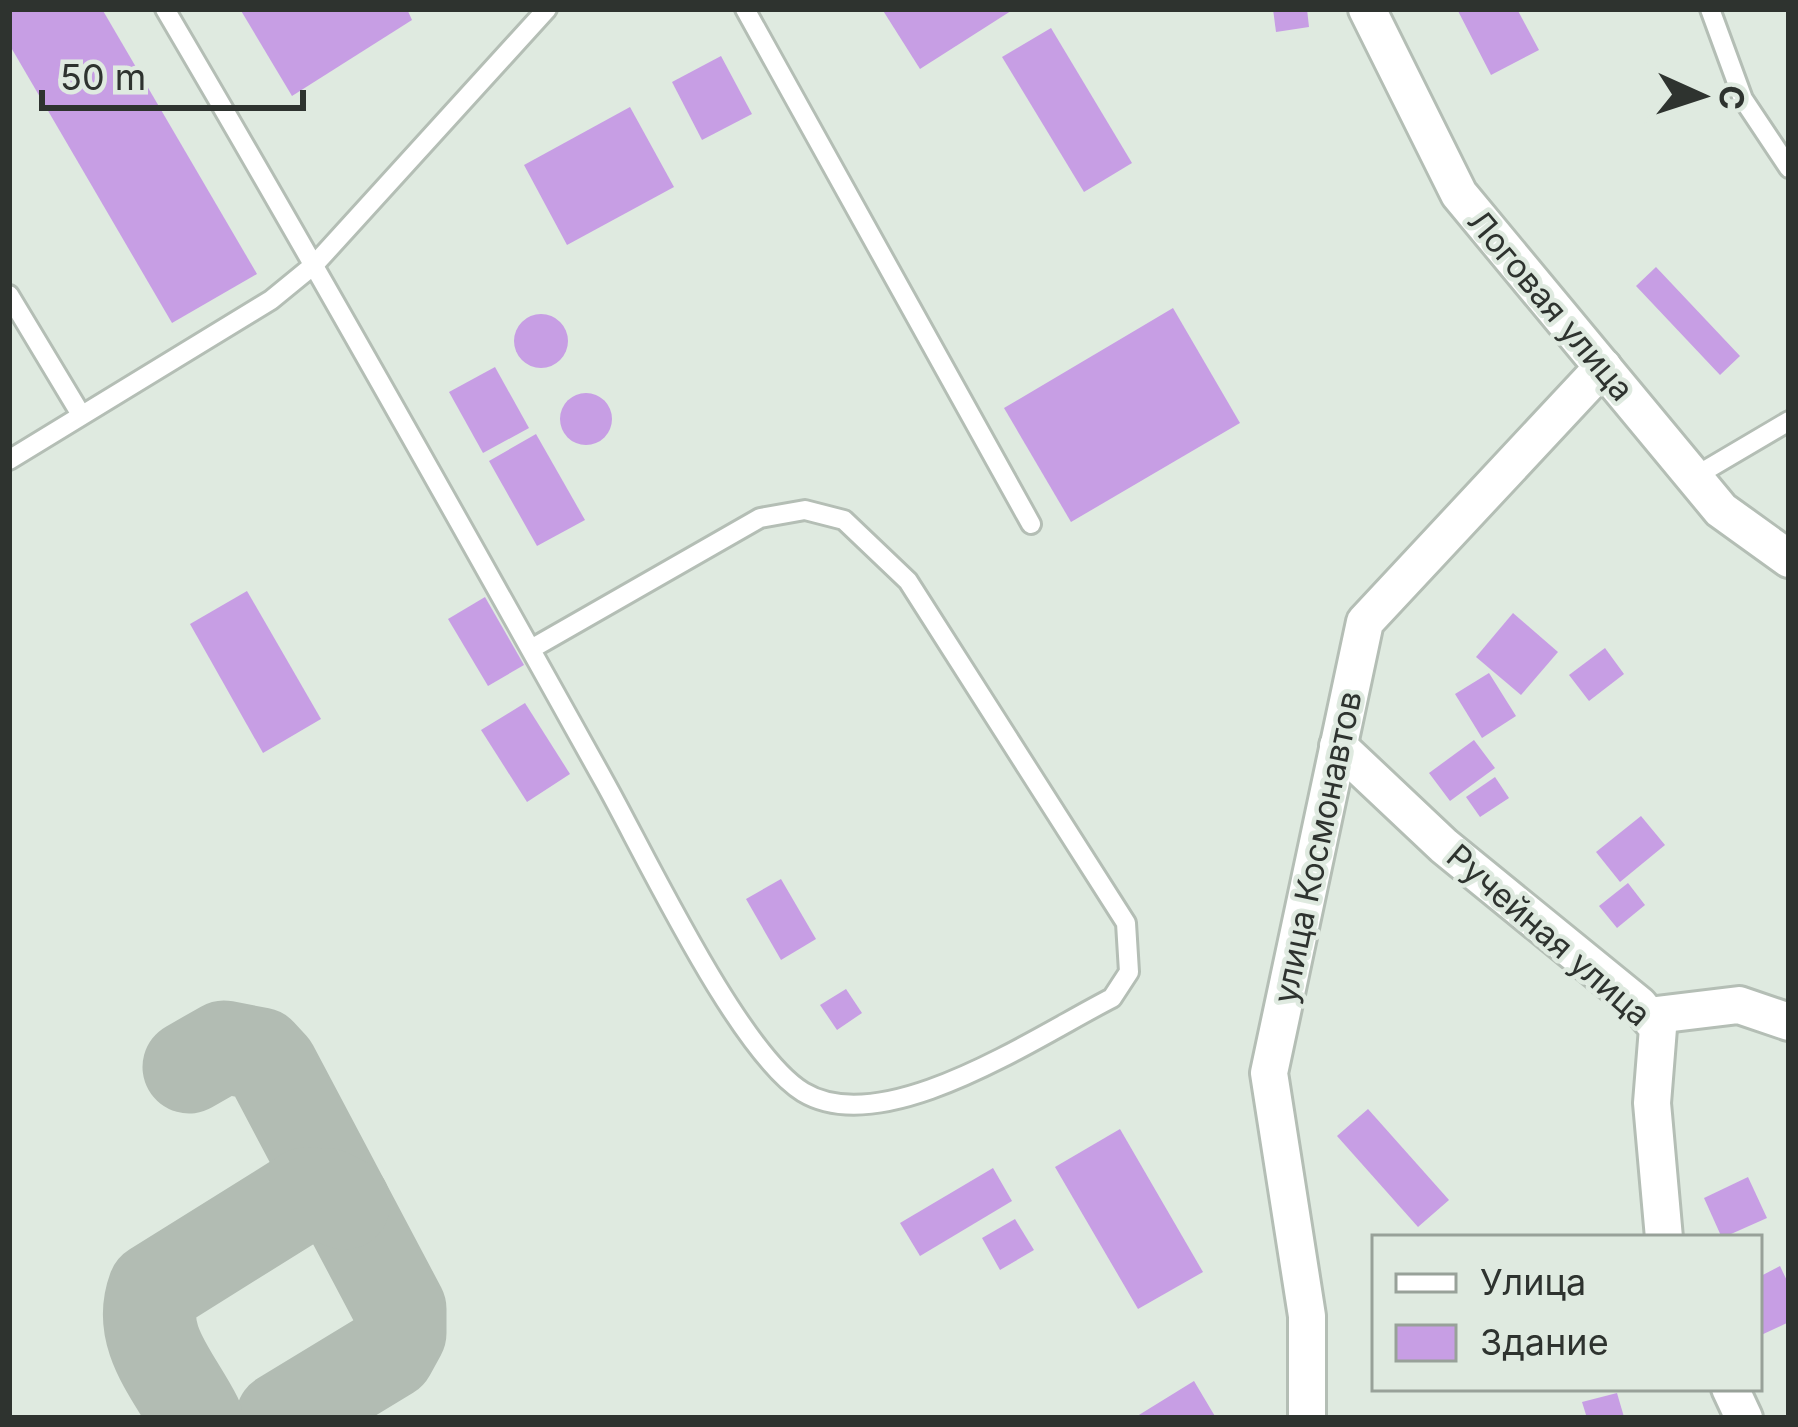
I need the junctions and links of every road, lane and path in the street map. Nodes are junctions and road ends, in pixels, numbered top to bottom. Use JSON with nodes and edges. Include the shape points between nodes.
{"nodes":[{"id":1,"x":164,"y":9,"type":"edge"},
{"id":2,"x":547,"y":9,"type":"edge"},
{"id":3,"x":745,"y":9,"type":"edge"},
{"id":4,"x":1367,"y":9,"type":"edge"},
{"id":5,"x":1710,"y":9,"type":"edge"},
{"id":6,"x":1789,"y":169,"type":"edge"},
{"id":7,"x":315,"y":264,"type":"junction"},
{"id":8,"x":9,"y":295,"type":"edge"},
{"id":9,"x":1603,"y":368,"type":"junction"},
{"id":10,"x":80,"y":413,"type":"junction"},
{"id":11,"x":1789,"y":421,"type":"edge"},
{"id":12,"x":9,"y":460,"type":"edge"},
{"id":13,"x":1694,"y":477,"type":"junction"},
{"id":14,"x":1031,"y":524,"type":"dead end"},
{"id":15,"x":1789,"y":559,"type":"edge"},
{"id":16,"x":531,"y":650,"type":"junction"},
{"id":17,"x":1338,"y":746,"type":"junction"},
{"id":18,"x":1648,"y":1016,"type":"junction"},
{"id":19,"x":1789,"y":1022,"type":"edge"},
{"id":20,"x":1664,"y":1235,"type":"edge"},
{"id":21,"x":1307,"y":1418,"type":"edge"}],
"edges":[{"from":1,"to":7,"type":"lane"},
{"from":2,"to":7,"type":"lane"},
{"from":3,"to":14,"type":"lane"},
{"from":4,"to":9,"type":"street","name":"Логовая улица","via":[[1459,194]]},
{"from":5,"to":6,"type":"lane","via":[[1743,99]]},
{"from":7,"to":10,"type":"lane","via":[[271,300]]},
{"from":7,"to":16,"type":"lane"},
{"from":8,"to":10,"type":"lane"},
{"from":9,"to":13,"type":"street","name":"Логовая улица"},
{"from":9,"to":17,"type":"street","name":"улица Космонавтов","via":[[1365,622]]},
{"from":10,"to":12,"type":"lane"},
{"from":11,"to":13,"type":"lane"},
{"from":13,"to":15,"type":"street","name":"Логовая улица","via":[[1721,510]]},
{"from":16,"to":16,"type":"lane","via":[[747,1035],[803,1092],[850,1107],[914,1097],[1112,998],[1129,972],[1126,923],[908,581],[844,520],[805,510],[760,518]]},
{"from":17,"to":18,"type":"street","name":"Ручейная улица"},
{"from":17,"to":21,"type":"street","name":"улица Космонавтов","via":[[1269,1072],[1307,1316]]},
{"from":18,"to":19,"type":"street","via":[[1739,1005]]},
{"from":18,"to":20,"type":"street","name":"Ручейная улица","via":[[1658,1028],[1652,1103]]}]}
